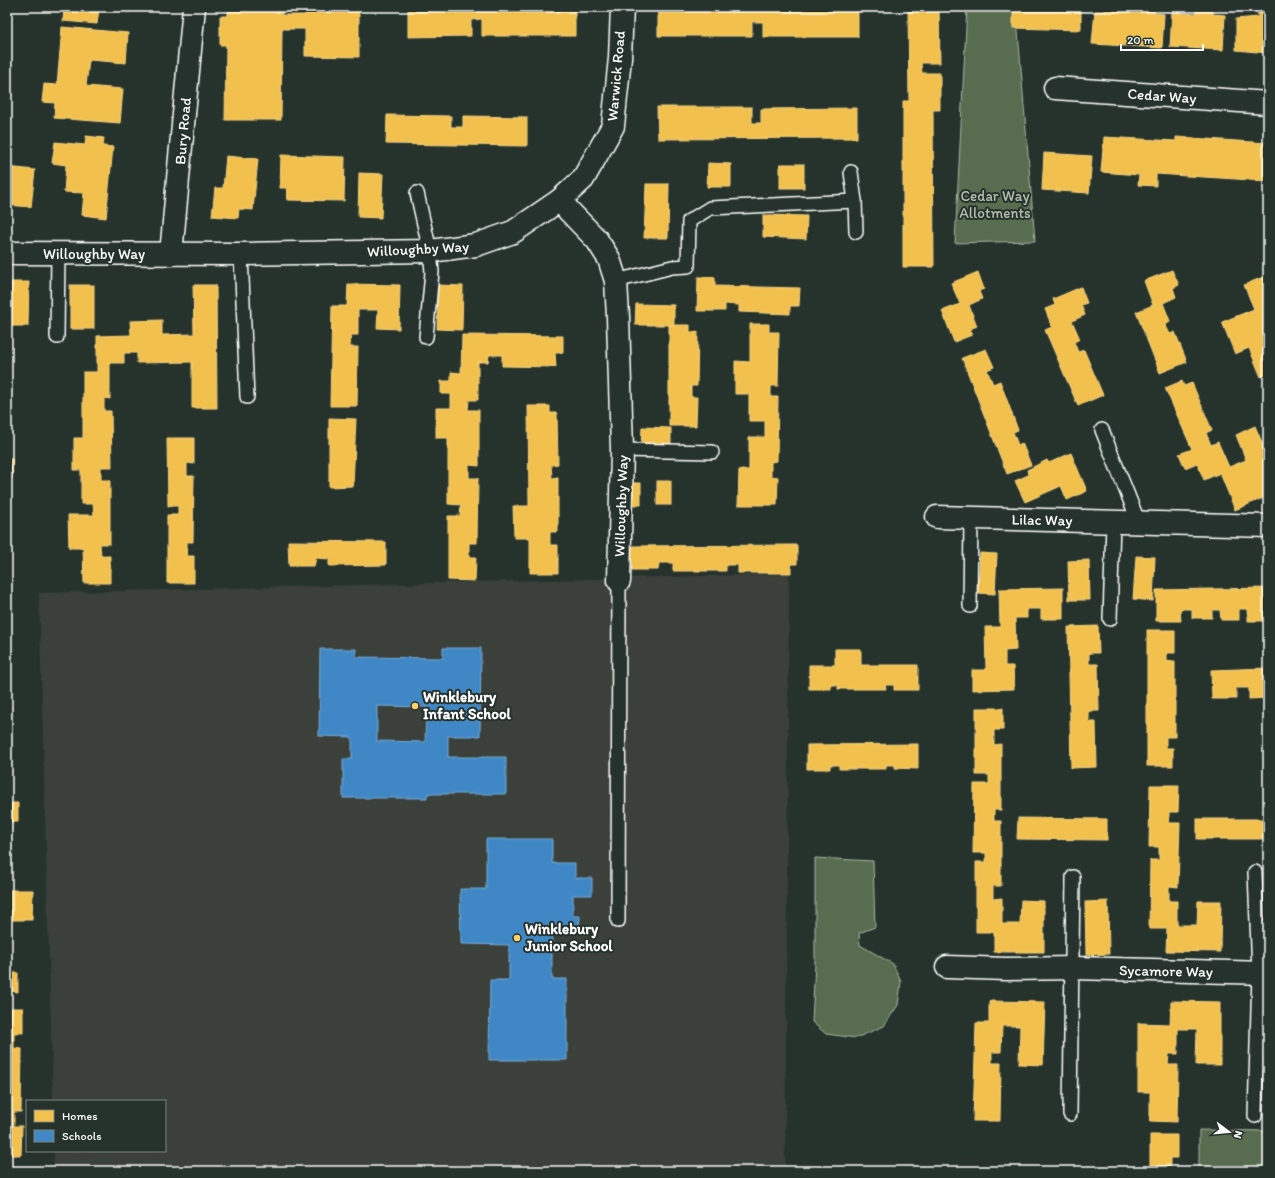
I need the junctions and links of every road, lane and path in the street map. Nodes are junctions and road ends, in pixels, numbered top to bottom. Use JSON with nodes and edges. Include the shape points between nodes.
{"nodes":[{"id":1,"x":194,"y":7,"type":"edge"},
{"id":2,"x":622,"y":7,"type":"edge"},
{"id":3,"x":1055,"y":88,"type":"dead end"},
{"id":4,"x":1268,"y":103,"type":"edge"},
{"id":5,"x":850,"y":172,"type":"dead end"},
{"id":6,"x":417,"y":193,"type":"dead end"},
{"id":7,"x":560,"y":200,"type":"junction"},
{"id":8,"x":855,"y":201,"type":"junction"},
{"id":9,"x":856,"y":232,"type":"dead end"},
{"id":10,"x":430,"y":251,"type":"junction"},
{"id":11,"x":7,"y":253,"type":"edge"},
{"id":12,"x":58,"y":254,"type":"junction"},
{"id":13,"x":171,"y":254,"type":"junction"},
{"id":14,"x":241,"y":254,"type":"junction"},
{"id":15,"x":616,"y":281,"type":"junction"},
{"id":16,"x":426,"y":336,"type":"dead end"},
{"id":17,"x":57,"y":337,"type":"dead end"},
{"id":18,"x":247,"y":397,"type":"dead end"},
{"id":19,"x":1102,"y":430,"type":"dead end"},
{"id":20,"x":622,"y":450,"type":"junction"},
{"id":21,"x":712,"y":452,"type":"dead end"},
{"id":22,"x":937,"y":517,"type":"dead end"},
{"id":23,"x":972,"y":518,"type":"junction"},
{"id":24,"x":1114,"y":522,"type":"junction"},
{"id":25,"x":1139,"y":523,"type":"junction"},
{"id":26,"x":1268,"y":526,"type":"edge"},
{"id":27,"x":619,"y":581,"type":"joint"},
{"id":28,"x":970,"y":606,"type":"dead end"},
{"id":29,"x":1110,"y":619,"type":"dead end"},
{"id":30,"x":1255,"y":872,"type":"dead end"},
{"id":31,"x":1073,"y":876,"type":"dead end"},
{"id":32,"x":618,"y":921,"type":"dead end"},
{"id":33,"x":946,"y":967,"type":"dead end"},
{"id":34,"x":1072,"y":968,"type":"junction"},
{"id":35,"x":1263,"y":973,"type":"edge"},
{"id":36,"x":1070,"y":1114,"type":"dead end"},
{"id":37,"x":1255,"y":1116,"type":"dead end"}],
"edges":[{"from":1,"to":13,"type":"street","name":"Bury Road"},
{"from":2,"to":7,"type":"street","name":"Warwick Road","via":[[613,126],[583,179]]},
{"from":3,"to":4,"type":"street","name":"Cedar Way"},
{"from":5,"to":8,"type":"lane"},
{"from":6,"to":10,"type":"lane"},
{"from":7,"to":10,"type":"street","name":"Willoughby Way","via":[[513,232],[476,245]]},
{"from":7,"to":15,"type":"street","name":"Willoughby Way","via":[[597,240],[609,259]]},
{"from":8,"to":9,"type":"lane"},
{"from":8,"to":15,"type":"lane","via":[[710,208],[689,221],[688,266],[672,267]]},
{"from":10,"to":14,"type":"street","name":"Willoughby Way"},
{"from":10,"to":16,"type":"lane","via":[[432,272]]},
{"from":11,"to":12,"type":"street","name":"Willoughby Way"},
{"from":12,"to":13,"type":"street","name":"Willoughby Way"},
{"from":12,"to":17,"type":"lane"},
{"from":13,"to":14,"type":"street","name":"Willoughby Way"},
{"from":14,"to":18,"type":"lane"},
{"from":15,"to":20,"type":"street","name":"Willoughby Way"},
{"from":19,"to":25,"type":"lane"},
{"from":20,"to":21,"type":"lane"},
{"from":20,"to":27,"type":"street","name":"Willoughby Way"},
{"from":22,"to":23,"type":"street","name":"Lilac Way"},
{"from":23,"to":24,"type":"street","name":"Lilac Way"},
{"from":23,"to":28,"type":"lane"},
{"from":24,"to":25,"type":"street","name":"Lilac Way"},
{"from":24,"to":29,"type":"lane"},
{"from":25,"to":26,"type":"street","name":"Lilac Way"},
{"from":27,"to":32,"type":"lane"},
{"from":30,"to":35,"type":"lane"},
{"from":31,"to":34,"type":"lane"},
{"from":33,"to":34,"type":"street","name":"Sycamore Way"},
{"from":34,"to":35,"type":"street","name":"Sycamore Way"},
{"from":34,"to":36,"type":"lane"},
{"from":35,"to":37,"type":"lane"}]}
